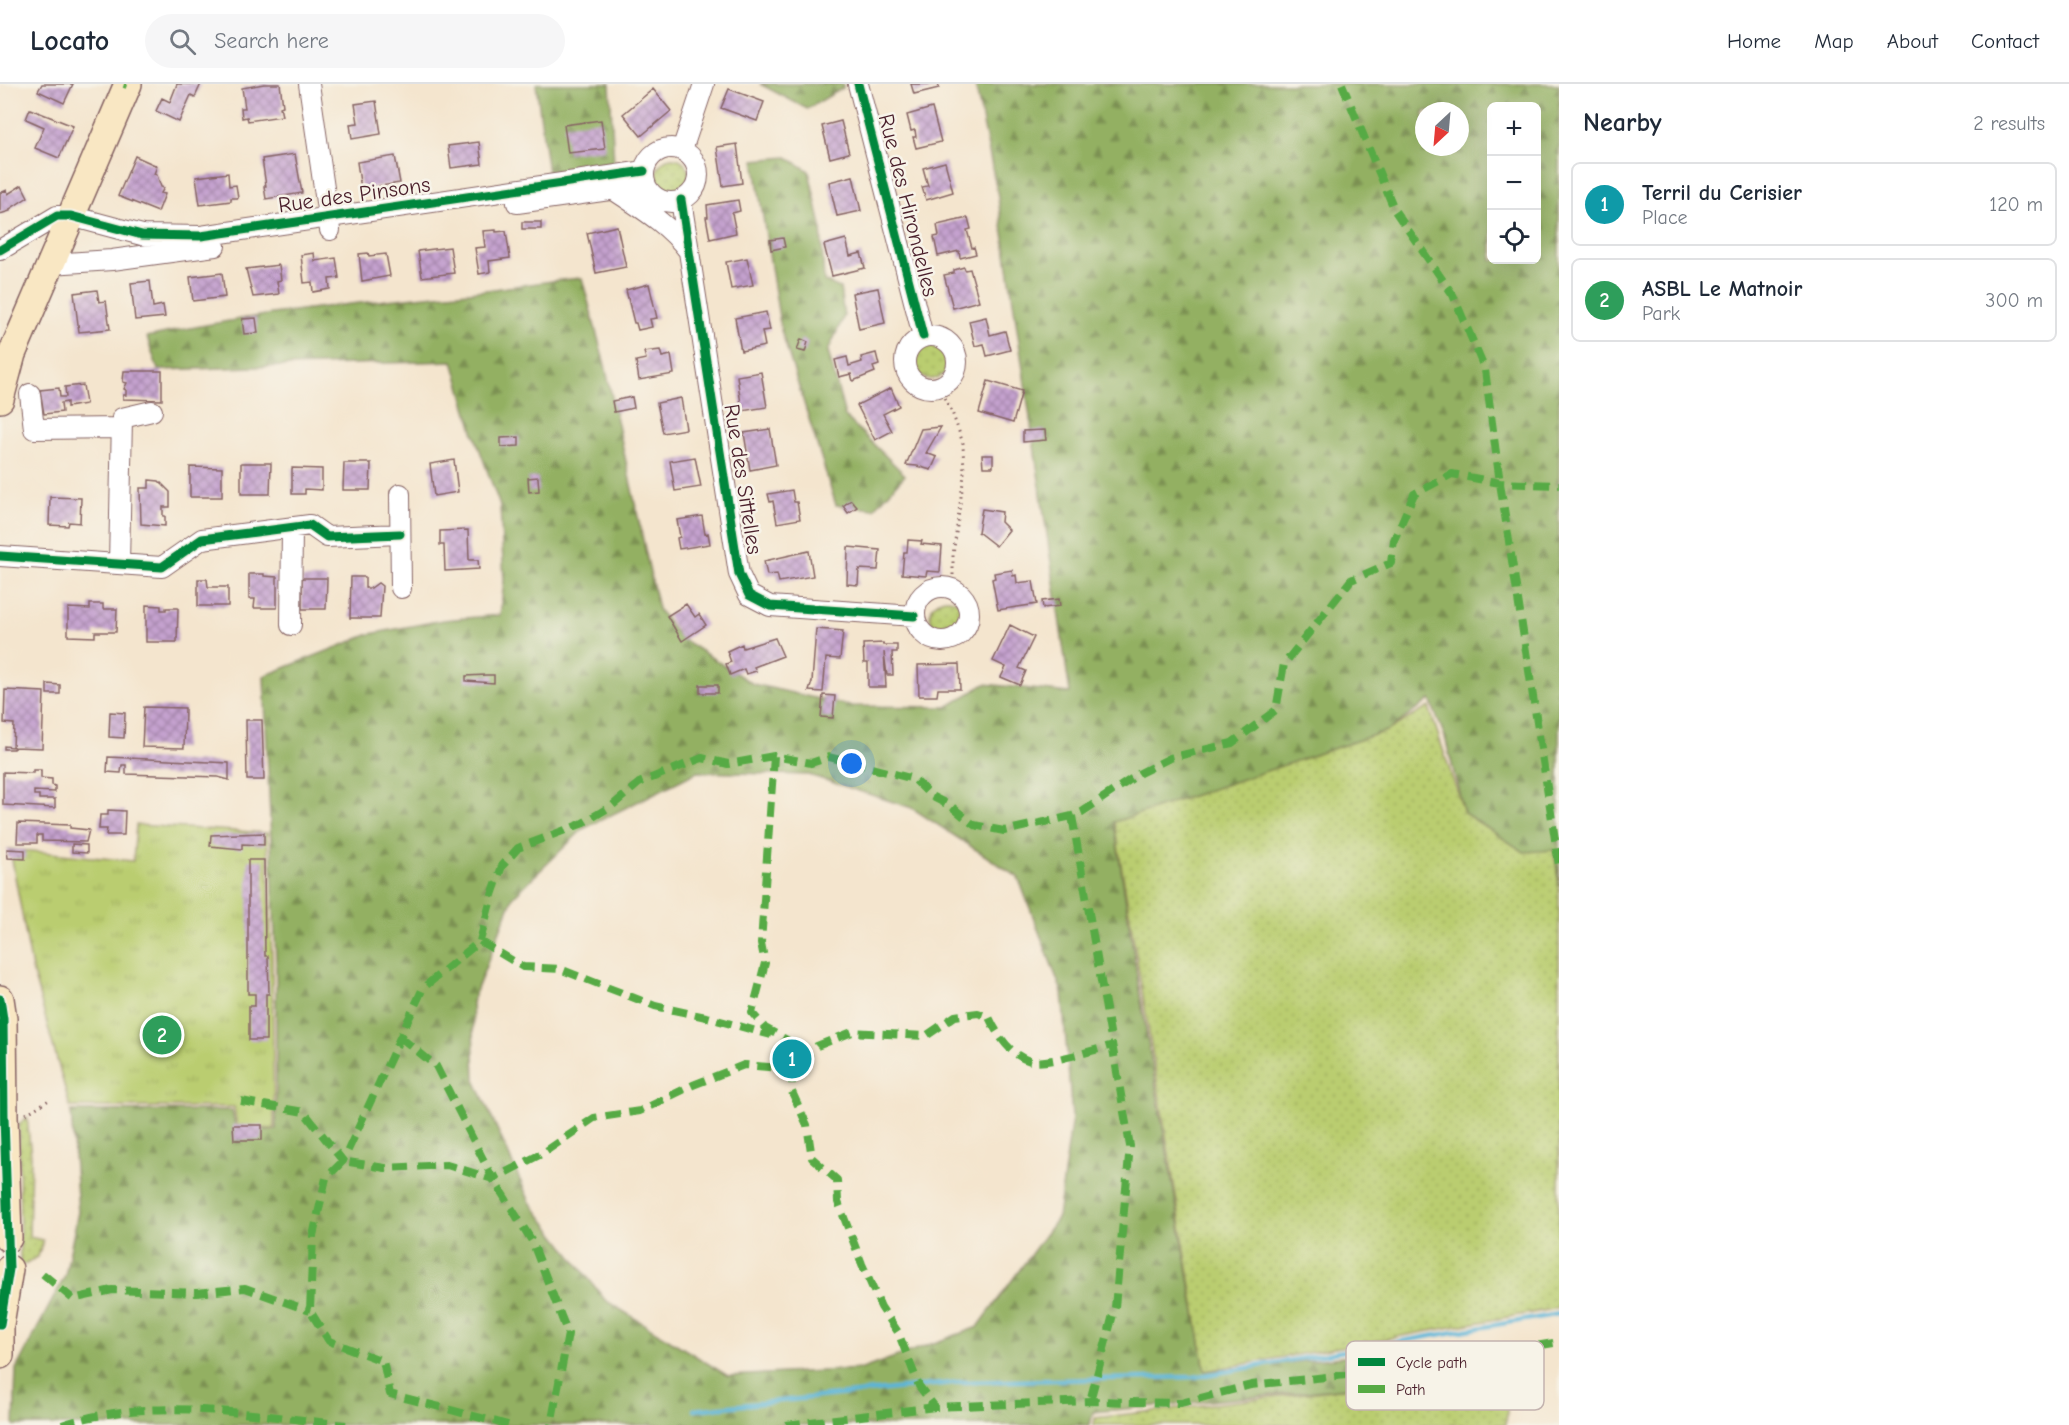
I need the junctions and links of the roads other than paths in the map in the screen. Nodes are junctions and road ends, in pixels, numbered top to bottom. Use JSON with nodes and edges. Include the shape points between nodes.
{"nodes":[{"id":1,"x":128,"y":84,"type":"edge"},
{"id":2,"x":309,"y":84,"type":"edge"},
{"id":3,"x":704,"y":84,"type":"edge"},
{"id":4,"x":858,"y":84,"type":"edge"},
{"id":5,"x":682,"y":150,"type":"junction"},
{"id":6,"x":645,"y":178,"type":"junction"},
{"id":7,"x":614,"y":190,"type":"junction"},
{"id":8,"x":681,"y":200,"type":"junction"},
{"id":9,"x":71,"y":216,"type":"junction"},
{"id":10,"x":329,"y":223,"type":"junction"},
{"id":11,"x":0,"y":250,"type":"edge"},
{"id":12,"x":688,"y":250,"type":"junction"},
{"id":13,"x":51,"y":264,"type":"junction"},
{"id":14,"x":923,"y":336,"type":"junction"},
{"id":15,"x":30,"y":394,"type":"dead end"},
{"id":16,"x":0,"y":399,"type":"edge"},
{"id":17,"x":152,"y":411,"type":"dead end"},
{"id":18,"x":122,"y":428,"type":"junction"},
{"id":19,"x":400,"y":494,"type":"dead end"},
{"id":20,"x":292,"y":527,"type":"junction"},
{"id":21,"x":400,"y":534,"type":"junction"},
{"id":22,"x":0,"y":556,"type":"edge"},
{"id":23,"x":119,"y":564,"type":"junction"},
{"id":24,"x":401,"y":588,"type":"dead end"},
{"id":25,"x":914,"y":616,"type":"junction"},
{"id":26,"x":291,"y":625,"type":"dead end"},
{"id":27,"x":0,"y":999,"type":"edge"},
{"id":28,"x":3,"y":1152,"type":"edge"},
{"id":29,"x":8,"y":1238,"type":"joint"},
{"id":30,"x":9,"y":1269,"type":"joint"},
{"id":31,"x":0,"y":1323,"type":"edge"},
{"id":32,"x":0,"y":1355,"type":"edge"}],
"edges":[{"from":1,"to":9,"type":"street"},
{"from":2,"to":10,"type":"street"},
{"from":3,"to":5,"type":"street"},
{"from":4,"to":14,"type":"street","name":"Rue des Hirondelles"},
{"from":5,"to":6,"type":"street","via":[[657,151],[647,161]]},
{"from":5,"to":8,"type":"street","via":[[692,158],[698,173],[696,186]]},
{"from":6,"to":7,"type":"street","name":"Rue des Pinsons"},
{"from":6,"to":8,"type":"street","via":[[658,199]]},
{"from":6,"to":10,"type":"street","name":"Rue des Pinsons"},
{"from":7,"to":10,"type":"street","name":"Rue des Pinsons"},
{"from":7,"to":12,"type":"street","via":[[658,219]]},
{"from":8,"to":12,"type":"street","name":"Rue des Sittelles"},
{"from":9,"to":10,"type":"street","name":"Rue des Pinsons","via":[[142,235],[201,236]]},
{"from":9,"to":11,"type":"street","via":[[57,216]]},
{"from":9,"to":13,"type":"street"},
{"from":10,"to":13,"type":"street","name":"Rue des Pinsons","via":[[112,260]]},
{"from":12,"to":25,"type":"street","name":"Rue des Sittelles","via":[[739,573],[749,595],[770,606]]},
{"from":13,"to":16,"type":"street","via":[[12,354]]},
{"from":14,"to":14,"type":"street","via":[[939,337],[952,347],[956,356],[953,375],[940,387],[916,383],[906,367],[906,355]]},
{"from":15,"to":18,"type":"street","via":[[34,429]]},
{"from":17,"to":18,"type":"street","via":[[122,418]]},
{"from":18,"to":23,"type":"street"},
{"from":19,"to":21,"type":"street"},
{"from":20,"to":21,"type":"street","via":[[310,525],[327,537]]},
{"from":20,"to":23,"type":"street","via":[[202,538],[162,567]]},
{"from":20,"to":26,"type":"street"},
{"from":21,"to":24,"type":"street"},
{"from":22,"to":23,"type":"street"},
{"from":25,"to":25,"type":"street","via":[[921,596],[943,586],[966,600],[969,614],[963,632],[944,641],[926,636]]},
{"from":27,"to":28,"type":"street"},
{"from":28,"to":29,"type":"street"},
{"from":29,"to":30,"type":"street"},
{"from":30,"to":31,"type":"street"},
{"from":31,"to":32,"type":"street"}]}
